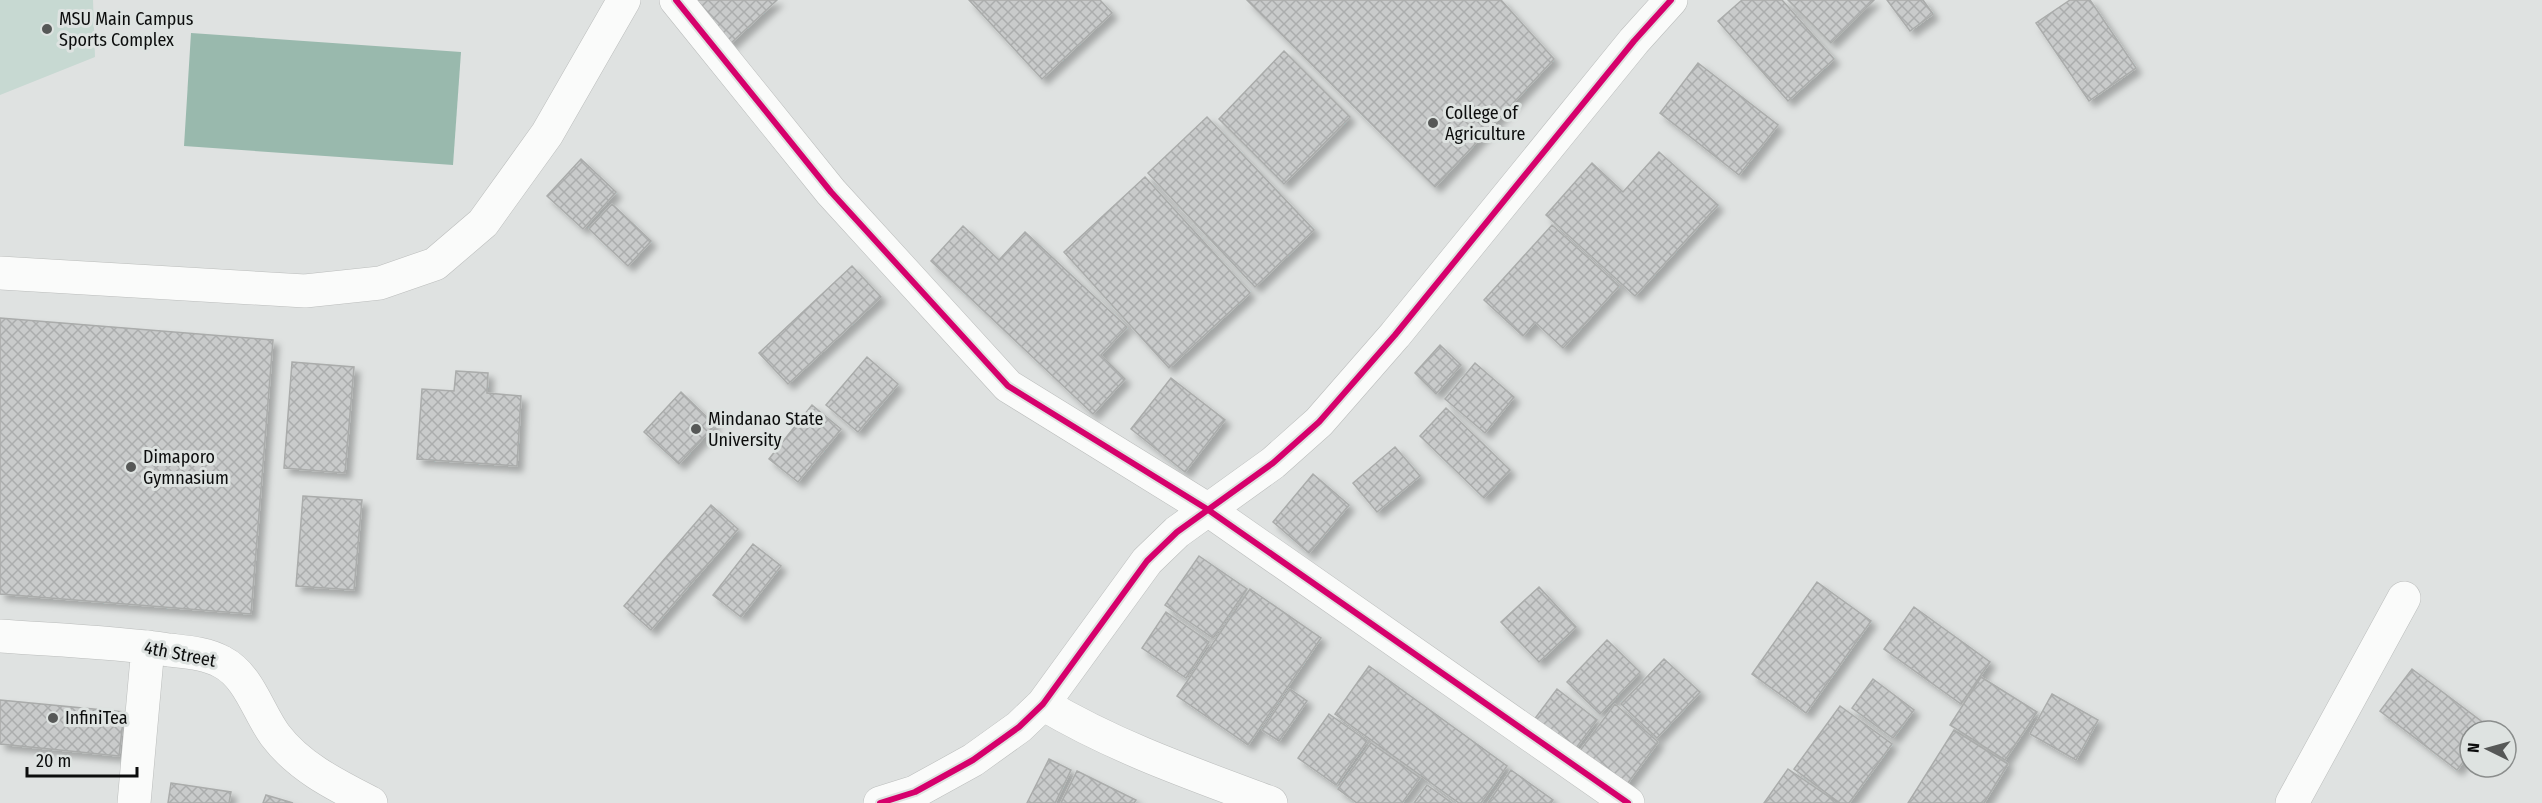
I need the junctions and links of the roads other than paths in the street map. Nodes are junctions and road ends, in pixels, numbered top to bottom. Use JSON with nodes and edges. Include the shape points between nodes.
{"nodes":[{"id":1,"x":624,"y":0,"type":"edge"},
{"id":2,"x":676,"y":0,"type":"edge"},
{"id":3,"x":1671,"y":0,"type":"edge"},
{"id":4,"x":0,"y":273,"type":"edge"},
{"id":5,"x":1207,"y":510,"type":"junction"},
{"id":6,"x":2404,"y":598,"type":"dead end"},
{"id":7,"x":0,"y":636,"type":"edge"},
{"id":8,"x":148,"y":647,"type":"junction"},
{"id":9,"x":1043,"y":704,"type":"junction"},
{"id":10,"x":134,"y":803,"type":"edge"},
{"id":11,"x":371,"y":803,"type":"edge"},
{"id":12,"x":880,"y":803,"type":"edge"},
{"id":13,"x":1271,"y":803,"type":"edge"},
{"id":14,"x":1628,"y":803,"type":"edge"},
{"id":15,"x":2292,"y":803,"type":"edge"}],
"edges":[{"from":1,"to":4,"type":"street","via":[[547,134],[483,223],[435,264],[380,283],[305,291]]},
{"from":2,"to":5,"type":"street","via":[[831,192],[1008,386]]},
{"from":3,"to":5,"type":"street","via":[[1319,422],[1274,463]]},
{"from":5,"to":9,"type":"street","via":[[1148,561]]},
{"from":5,"to":14,"type":"street"},
{"from":6,"to":15,"type":"street"},
{"from":7,"to":8,"type":"street","name":"4th Street"},
{"from":8,"to":10,"type":"street"},
{"from":8,"to":11,"type":"street","name":"4th Street","via":[[194,653],[223,662],[242,681],[274,734],[293,755],[323,778]]},
{"from":9,"to":12,"type":"street","via":[[973,760],[915,792]]},
{"from":9,"to":13,"type":"street","via":[[1119,744]]}]}
